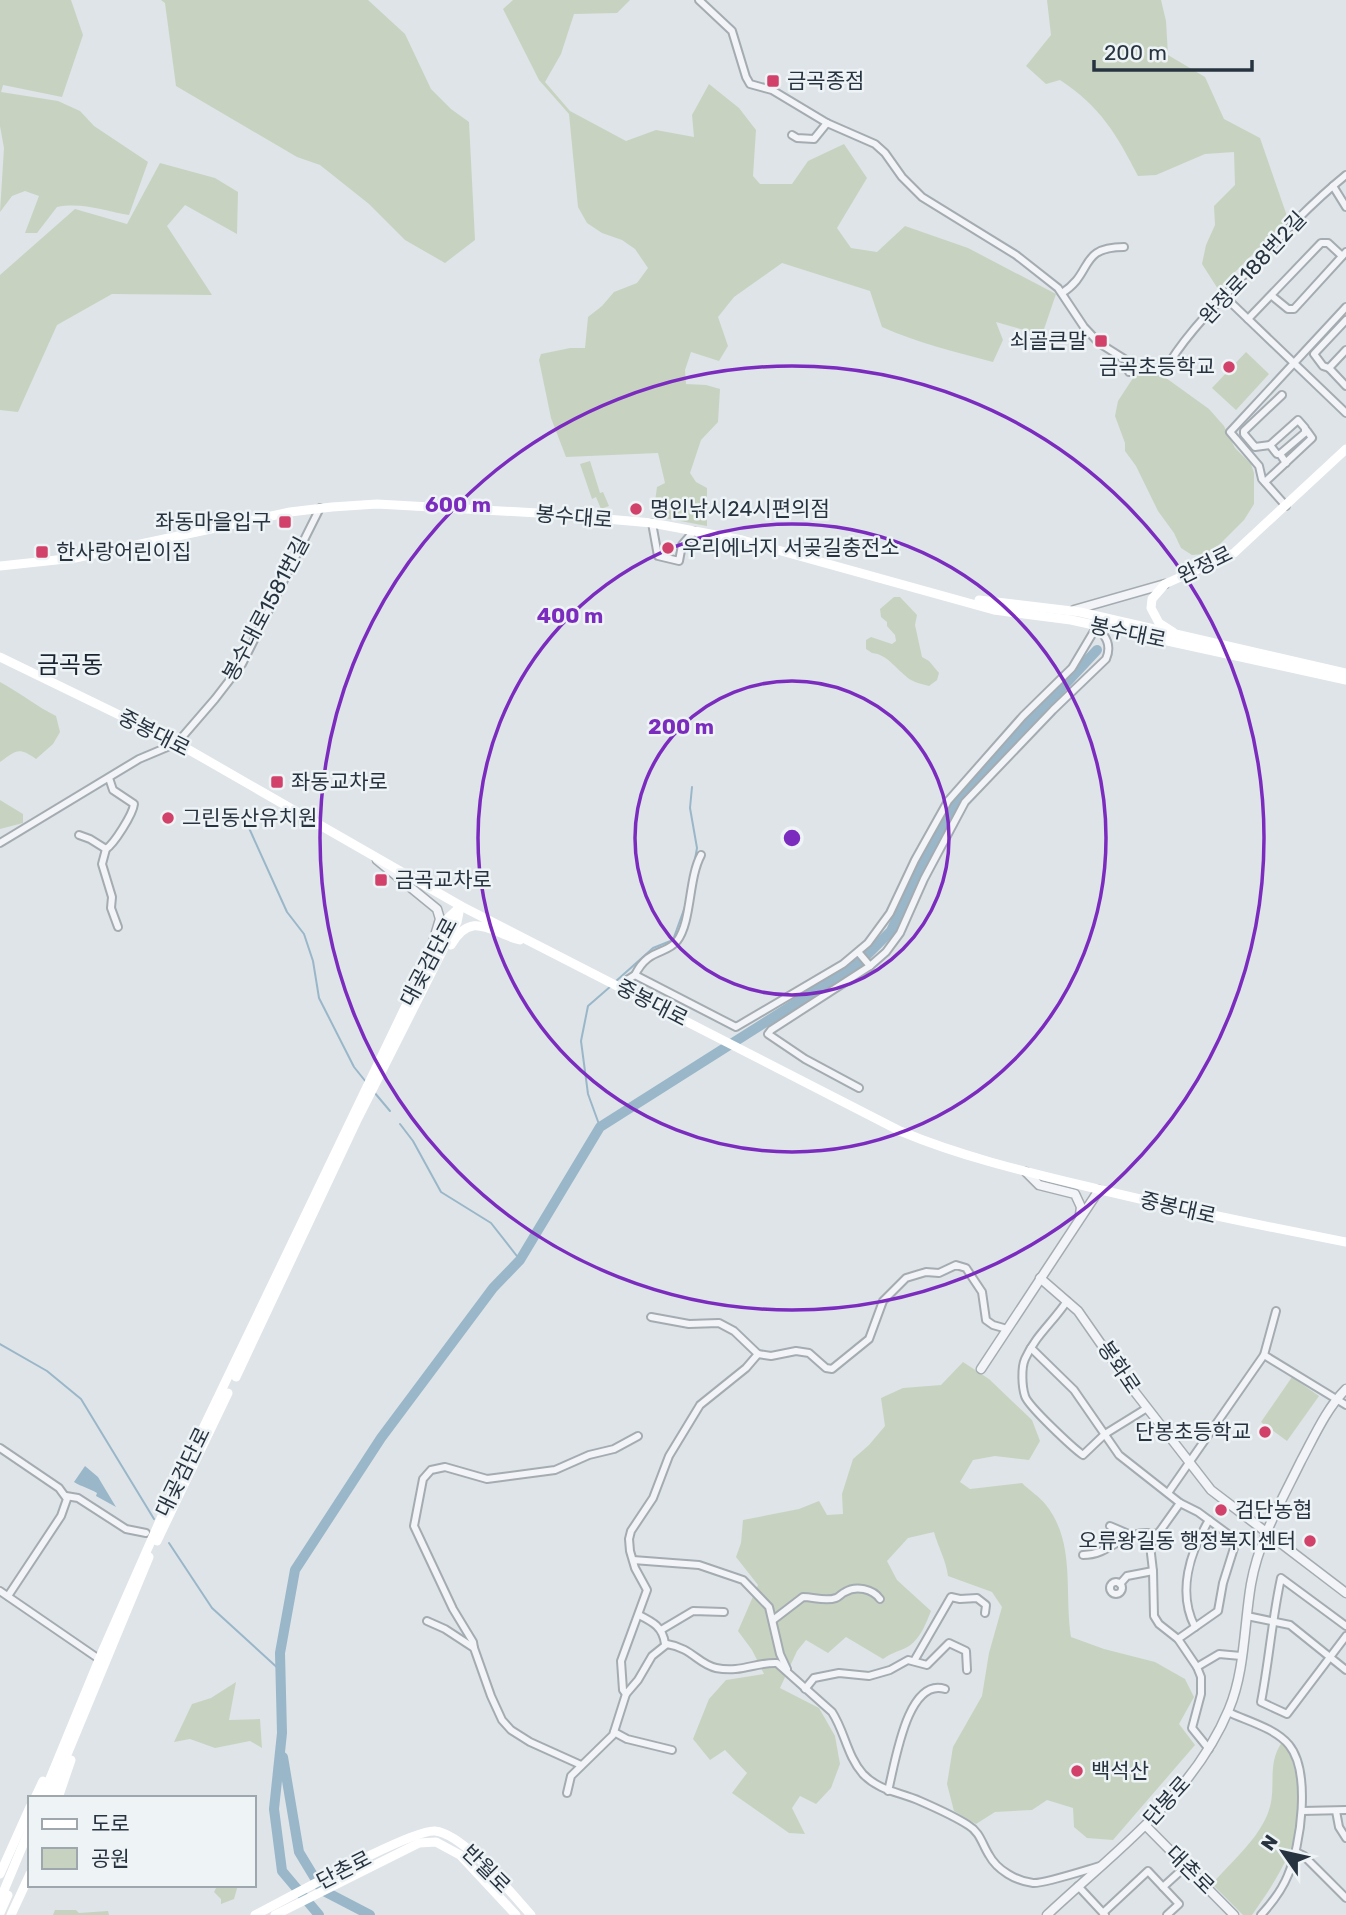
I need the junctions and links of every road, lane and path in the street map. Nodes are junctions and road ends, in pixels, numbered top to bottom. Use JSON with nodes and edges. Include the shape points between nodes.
{"nodes":[{"id":1,"x":699,"y":0,"type":"edge"},
{"id":2,"x":827,"y":123,"type":"junction"},
{"id":3,"x":792,"y":135,"type":"dead end"},
{"id":4,"x":1346,"y":175,"type":"edge"},
{"id":5,"x":1333,"y":186,"type":"junction"},
{"id":6,"x":1346,"y":207,"type":"edge"},
{"id":7,"x":1124,"y":247,"type":"dead end"},
{"id":8,"x":1344,"y":254,"type":"edge"},
{"id":9,"x":1062,"y":293,"type":"junction"},
{"id":10,"x":1224,"y":296,"type":"junction"},
{"id":11,"x":1272,"y":296,"type":"junction"},
{"id":12,"x":1346,"y":306,"type":"edge"},
{"id":13,"x":1248,"y":318,"type":"junction"},
{"id":14,"x":1346,"y":320,"type":"edge"},
{"id":15,"x":1346,"y":350,"type":"edge"},
{"id":16,"x":1126,"y":360,"type":"dead end"},
{"id":17,"x":1295,"y":363,"type":"junction"},
{"id":18,"x":1329,"y":368,"type":"junction"},
{"id":19,"x":1129,"y":372,"type":"dead end"},
{"id":20,"x":1346,"y":386,"type":"edge"},
{"id":21,"x":1282,"y":395,"type":"dead end"},
{"id":22,"x":1346,"y":413,"type":"edge"},
{"id":23,"x":1305,"y":432,"type":"junction"},
{"id":24,"x":1270,"y":445,"type":"junction"},
{"id":25,"x":1346,"y":449,"type":"edge"},
{"id":26,"x":1280,"y":454,"type":"junction"},
{"id":27,"x":1286,"y":463,"type":"junction"},
{"id":28,"x":1265,"y":482,"type":"junction"},
{"id":29,"x":1286,"y":506,"type":"junction"},
{"id":30,"x":320,"y":508,"type":"junction"},
{"id":31,"x":652,"y":523,"type":"junction"},
{"id":32,"x":694,"y":531,"type":"junction"},
{"id":33,"x":0,"y":566,"type":"edge"},
{"id":34,"x":1166,"y":584,"type":"junction"},
{"id":35,"x":953,"y":597,"type":"junction"},
{"id":36,"x":1072,"y":611,"type":"junction"},
{"id":37,"x":1032,"y":615,"type":"junction"},
{"id":38,"x":1114,"y":625,"type":"junction"},
{"id":39,"x":1097,"y":626,"type":"junction"},
{"id":40,"x":1177,"y":635,"type":"junction"},
{"id":41,"x":0,"y":657,"type":"edge"},
{"id":42,"x":1346,"y":673,"type":"edge"},
{"id":43,"x":1346,"y":680,"type":"edge"},
{"id":44,"x":177,"y":743,"type":"junction"},
{"id":45,"x":109,"y":778,"type":"junction"},
{"id":46,"x":79,"y":835,"type":"dead end"},
{"id":47,"x":0,"y":843,"type":"edge"},
{"id":48,"x":106,"y":849,"type":"junction"},
{"id":49,"x":701,"y":855,"type":"dead end"},
{"id":50,"x":374,"y":858,"type":"junction"},
{"id":51,"x":461,"y":906,"type":"junction"},
{"id":52,"x":118,"y":927,"type":"dead end"},
{"id":53,"x":532,"y":943,"type":"junction"},
{"id":54,"x":859,"y":953,"type":"junction"},
{"id":55,"x":428,"y":958,"type":"junction"},
{"id":56,"x":869,"y":966,"type":"junction"},
{"id":57,"x":433,"y":968,"type":"junction"},
{"id":58,"x":635,"y":975,"type":"junction"},
{"id":59,"x":624,"y":984,"type":"junction"},
{"id":60,"x":377,"y":1071,"type":"junction"},
{"id":61,"x":859,"y":1088,"type":"dead end"},
{"id":62,"x":359,"y":1108,"type":"junction"},
{"id":63,"x":1026,"y":1172,"type":"junction"},
{"id":64,"x":1099,"y":1190,"type":"junction"},
{"id":65,"x":1080,"y":1218,"type":"junction"},
{"id":66,"x":1346,"y":1242,"type":"edge"},
{"id":67,"x":1040,"y":1278,"type":"junction"},
{"id":68,"x":1067,"y":1301,"type":"junction"},
{"id":69,"x":1276,"y":1311,"type":"dead end"},
{"id":70,"x":650,"y":1317,"type":"dead end"},
{"id":71,"x":1007,"y":1329,"type":"junction"},
{"id":72,"x":1031,"y":1348,"type":"junction"},
{"id":73,"x":758,"y":1354,"type":"junction"},
{"id":74,"x":1264,"y":1354,"type":"junction"},
{"id":75,"x":981,"y":1369,"type":"dead end"},
{"id":76,"x":1346,"y":1389,"type":"edge"},
{"id":77,"x":1337,"y":1399,"type":"junction"},
{"id":78,"x":1346,"y":1405,"type":"edge"},
{"id":79,"x":1147,"y":1408,"type":"junction"},
{"id":80,"x":1105,"y":1434,"type":"junction"},
{"id":81,"x":638,"y":1436,"type":"dead end"},
{"id":82,"x":0,"y":1448,"type":"edge"},
{"id":83,"x":1189,"y":1464,"type":"junction"},
{"id":84,"x":1168,"y":1493,"type":"junction"},
{"id":85,"x":67,"y":1497,"type":"junction"},
{"id":86,"x":1180,"y":1503,"type":"junction"},
{"id":87,"x":1209,"y":1520,"type":"junction"},
{"id":88,"x":1110,"y":1526,"type":"dead end"},
{"id":89,"x":1266,"y":1530,"type":"junction"},
{"id":90,"x":146,"y":1533,"type":"dead end"},
{"id":91,"x":1157,"y":1534,"type":"junction"},
{"id":92,"x":1131,"y":1535,"type":"junction"},
{"id":93,"x":1083,"y":1555,"type":"dead end"},
{"id":94,"x":633,"y":1560,"type":"junction"},
{"id":95,"x":1153,"y":1571,"type":"junction"},
{"id":96,"x":1120,"y":1584,"type":"dead end"},
{"id":97,"x":0,"y":1591,"type":"edge"},
{"id":98,"x":1346,"y":1593,"type":"edge"},
{"id":99,"x":8,"y":1596,"type":"junction"},
{"id":100,"x":880,"y":1599,"type":"dead end"},
{"id":101,"x":724,"y":1612,"type":"dead end"},
{"id":102,"x":985,"y":1614,"type":"dead end"},
{"id":103,"x":639,"y":1615,"type":"junction"},
{"id":104,"x":1247,"y":1616,"type":"junction"},
{"id":105,"x":773,"y":1620,"type":"junction"},
{"id":106,"x":1272,"y":1620,"type":"junction"},
{"id":107,"x":427,"y":1621,"type":"dead end"},
{"id":108,"x":1346,"y":1626,"type":"edge"},
{"id":109,"x":1195,"y":1628,"type":"junction"},
{"id":110,"x":661,"y":1630,"type":"junction"},
{"id":111,"x":1346,"y":1636,"type":"edge"},
{"id":112,"x":1178,"y":1639,"type":"junction"},
{"id":113,"x":665,"y":1644,"type":"junction"},
{"id":114,"x":474,"y":1648,"type":"junction"},
{"id":115,"x":1241,"y":1656,"type":"junction"},
{"id":116,"x":1331,"y":1657,"type":"junction"},
{"id":117,"x":99,"y":1659,"type":"junction"},
{"id":118,"x":914,"y":1661,"type":"junction"},
{"id":119,"x":1197,"y":1667,"type":"junction"},
{"id":120,"x":967,"y":1670,"type":"dead end"},
{"id":121,"x":1346,"y":1670,"type":"edge"},
{"id":122,"x":790,"y":1674,"type":"junction"},
{"id":123,"x":95,"y":1688,"type":"junction"},
{"id":124,"x":805,"y":1689,"type":"junction"},
{"id":125,"x":945,"y":1689,"type":"dead end"},
{"id":126,"x":626,"y":1695,"type":"junction"},
{"id":127,"x":1228,"y":1712,"type":"junction"},
{"id":128,"x":614,"y":1732,"type":"junction"},
{"id":129,"x":69,"y":1733,"type":"junction"},
{"id":130,"x":1209,"y":1749,"type":"junction"},
{"id":131,"x":672,"y":1750,"type":"dead end"},
{"id":132,"x":581,"y":1765,"type":"junction"},
{"id":133,"x":888,"y":1791,"type":"junction"},
{"id":134,"x":567,"y":1793,"type":"dead end"},
{"id":135,"x":36,"y":1796,"type":"edge"},
{"id":136,"x":43,"y":1796,"type":"edge"},
{"id":137,"x":50,"y":1796,"type":"edge"},
{"id":138,"x":59,"y":1796,"type":"edge"},
{"id":139,"x":1346,"y":1810,"type":"edge"},
{"id":140,"x":28,"y":1811,"type":"edge"},
{"id":141,"x":1302,"y":1811,"type":"junction"},
{"id":142,"x":1336,"y":1811,"type":"junction"},
{"id":143,"x":1146,"y":1826,"type":"junction"},
{"id":144,"x":436,"y":1831,"type":"joint"},
{"id":145,"x":28,"y":1833,"type":"edge"},
{"id":146,"x":1346,"y":1838,"type":"edge"},
{"id":147,"x":436,"y":1842,"type":"joint"},
{"id":148,"x":28,"y":1848,"type":"edge"},
{"id":149,"x":1296,"y":1852,"type":"junction"},
{"id":150,"x":1186,"y":1866,"type":"junction"},
{"id":151,"x":1100,"y":1867,"type":"junction"},
{"id":152,"x":0,"y":1874,"type":"edge"},
{"id":153,"x":342,"y":1876,"type":"junction"},
{"id":154,"x":28,"y":1878,"type":"edge"},
{"id":155,"x":1078,"y":1886,"type":"junction"},
{"id":156,"x":1163,"y":1887,"type":"junction"},
{"id":157,"x":1346,"y":1898,"type":"edge"},
{"id":158,"x":0,"y":1900,"type":"edge"},
{"id":159,"x":276,"y":1912,"type":"edge"},
{"id":160,"x":0,"y":1913,"type":"edge"},
{"id":161,"x":1104,"y":1914,"type":"edge"},
{"id":162,"x":11,"y":1915,"type":"edge"},
{"id":163,"x":256,"y":1915,"type":"edge"},
{"id":164,"x":516,"y":1915,"type":"edge"},
{"id":165,"x":531,"y":1915,"type":"edge"},
{"id":166,"x":1048,"y":1915,"type":"edge"},
{"id":167,"x":1167,"y":1915,"type":"edge"},
{"id":168,"x":1234,"y":1915,"type":"edge"},
{"id":169,"x":1261,"y":1915,"type":"edge"}],
"edges":[{"from":1,"to":2,"type":"street","via":[[732,31],[750,85],[772,90]]},
{"from":2,"to":3,"type":"street","via":[[814,139]]},
{"from":2,"to":9,"type":"street","via":[[875,144],[922,197],[1016,255]]},
{"from":4,"to":5,"type":"street","name":"완정로188번2길"},
{"from":5,"to":6,"type":"street"},
{"from":5,"to":10,"type":"street","name":"완정로188번2길"},
{"from":7,"to":9,"type":"street","via":[[1107,247],[1094,254],[1079,280]]},
{"from":8,"to":11,"type":"street","via":[[1321,243]]},
{"from":8,"to":11,"type":"street","via":[[1294,309]]},
{"from":9,"to":16,"type":"street","via":[[1099,344]]},
{"from":10,"to":13,"type":"street"},
{"from":10,"to":19,"type":"street","name":"완정로188번2길","via":[[1172,356],[1164,372],[1147,368]]},
{"from":11,"to":13,"type":"street"},
{"from":12,"to":17,"type":"street"},
{"from":13,"to":17,"type":"street"},
{"from":14,"to":18,"type":"street","via":[[1314,354]]},
{"from":15,"to":18,"type":"street"},
{"from":17,"to":22,"type":"street"},
{"from":17,"to":28,"type":"street","via":[[1230,432],[1259,466]]},
{"from":18,"to":20,"type":"street"},
{"from":21,"to":24,"type":"street","via":[[1244,431],[1255,447]]},
{"from":23,"to":24,"type":"street","via":[[1297,421]]},
{"from":23,"to":26,"type":"street"},
{"from":23,"to":27,"type":"street","via":[[1312,438]]},
{"from":24,"to":26,"type":"street"},
{"from":25,"to":29,"type":"main road","name":"완정로"},
{"from":26,"to":27,"type":"street"},
{"from":27,"to":28,"type":"street"},
{"from":28,"to":29,"type":"street"},
{"from":29,"to":34,"type":"main road","name":"완정로","via":[[1234,553]]},
{"from":30,"to":31,"type":"main road","name":"봉수대로","via":[[377,504]]},
{"from":30,"to":33,"type":"main road","name":"봉수대로","via":[[75,558]]},
{"from":30,"to":44,"type":"street","name":"봉수대로1581번길","via":[[242,664]]},
{"from":31,"to":32,"type":"main road","name":"봉수대로"},
{"from":31,"to":32,"type":"street","via":[[658,556],[663,559],[679,561],[682,545]]},
{"from":32,"to":35,"type":"main road","name":"봉수대로"},
{"from":34,"to":36,"type":"street","name":"완정로"},
{"from":34,"to":40,"type":"main road","via":[[1152,599],[1151,608],[1159,623]]},
{"from":35,"to":36,"type":"main road"},
{"from":35,"to":37,"type":"main road","name":"봉수대로","via":[[994,610]]},
{"from":36,"to":37,"type":"main road"},
{"from":36,"to":38,"type":"main road","name":"봉수대로"},
{"from":37,"to":39,"type":"main road","name":"봉수대로"},
{"from":38,"to":39,"type":"main road","name":"봉수대로"},
{"from":38,"to":40,"type":"main road","name":"봉수대로"},
{"from":38,"to":43,"type":"main road","name":"봉수대로"},
{"from":39,"to":54,"type":"street","via":[[1072,668],[948,801],[890,913]]},
{"from":39,"to":56,"type":"street","via":[[1110,648],[1106,659],[965,802],[900,933]]},
{"from":40,"to":42,"type":"main road","name":"봉수대로"},
{"from":41,"to":44,"type":"main road","name":"중봉대로"},
{"from":44,"to":45,"type":"street","name":"봉수대로1581번길"},
{"from":44,"to":50,"type":"main road","name":"중봉대로"},
{"from":45,"to":47,"type":"street","name":"봉수대로1581번길"},
{"from":45,"to":48,"type":"street","via":[[113,790],[134,806],[114,844]]},
{"from":46,"to":48,"type":"street"},
{"from":48,"to":52,"type":"street","via":[[102,864]]},
{"from":49,"to":58,"type":"street","via":[[678,939],[647,958]]},
{"from":50,"to":51,"type":"main road","name":"중봉대로"},
{"from":50,"to":55,"type":"street","via":[[438,909],[440,919]]},
{"from":51,"to":53,"type":"main road","name":"중봉대로"},
{"from":51,"to":55,"type":"main road","name":"대곶검단로","via":[[448,918]]},
{"from":51,"to":57,"type":"main road","name":"대곶검단로"},
{"from":53,"to":57,"type":"main road","via":[[469,925]]},
{"from":53,"to":59,"type":"main road","name":"중봉대로"},
{"from":54,"to":56,"type":"street"},
{"from":54,"to":58,"type":"street","via":[[736,1027]]},
{"from":55,"to":60,"type":"main road","name":"대곶검단로"},
{"from":56,"to":61,"type":"street","via":[[768,1034]]},
{"from":57,"to":60,"type":"main road","name":"대곶검단로"},
{"from":58,"to":59,"type":"street"},
{"from":59,"to":63,"type":"main road","name":"중봉대로","via":[[900,1131],[959,1154]]},
{"from":60,"to":62,"type":"main road","name":"대곶검단로"},
{"from":62,"to":117,"type":"main road","name":"대곶검단로","via":[[173,1491]]},
{"from":62,"to":123,"type":"main road","name":"대곶검단로","via":[[154,1547]]},
{"from":63,"to":64,"type":"main road","name":"중봉대로"},
{"from":63,"to":65,"type":"street","via":[[1039,1185],[1074,1194],[1081,1207]]},
{"from":64,"to":65,"type":"street"},
{"from":64,"to":66,"type":"main road","name":"중봉대로"},
{"from":65,"to":67,"type":"street"},
{"from":67,"to":68,"type":"street","name":"봉화로"},
{"from":67,"to":71,"type":"street"},
{"from":68,"to":72,"type":"street"},
{"from":68,"to":79,"type":"street","name":"봉화로","via":[[1094,1331]]},
{"from":69,"to":74,"type":"street"},
{"from":70,"to":73,"type":"street","via":[[689,1324],[719,1323]]},
{"from":71,"to":73,"type":"street","via":[[986,1320],[982,1292],[966,1268],[957,1265],[906,1278],[884,1299],[869,1339],[836,1368],[826,1368],[809,1353]]},
{"from":71,"to":75,"type":"street"},
{"from":72,"to":80,"type":"street","via":[[1074,1390]]},
{"from":72,"to":80,"type":"street","via":[[1023,1366],[1027,1401],[1083,1455]]},
{"from":73,"to":94,"type":"street","via":[[700,1405],[669,1456],[657,1490],[629,1535]]},
{"from":74,"to":77,"type":"street"},
{"from":74,"to":83,"type":"street"},
{"from":76,"to":77,"type":"street","name":"단봉로"},
{"from":77,"to":78,"type":"street"},
{"from":77,"to":89,"type":"street","name":"단봉로"},
{"from":79,"to":80,"type":"street"},
{"from":79,"to":83,"type":"street","name":"봉화로"},
{"from":80,"to":84,"type":"street","via":[[1119,1455]]},
{"from":81,"to":114,"type":"street","via":[[555,1470],[487,1479],[444,1467],[426,1474],[414,1526]]},
{"from":82,"to":85,"type":"street"},
{"from":83,"to":84,"type":"street"},
{"from":83,"to":89,"type":"street","name":"봉화로","via":[[1211,1490]]},
{"from":84,"to":86,"type":"street"},
{"from":85,"to":90,"type":"street","via":[[78,1497],[126,1529]]},
{"from":85,"to":99,"type":"street","via":[[61,1516]]},
{"from":86,"to":87,"type":"street"},
{"from":86,"to":91,"type":"street"},
{"from":87,"to":109,"type":"street","via":[[1189,1566],[1187,1594]]},
{"from":87,"to":109,"type":"street","via":[[1232,1537],[1234,1548],[1219,1609]]},
{"from":88,"to":92,"type":"street"},
{"from":89,"to":98,"type":"street","name":"봉화로"},
{"from":89,"to":104,"type":"street","name":"단봉로"},
{"from":91,"to":92,"type":"street"},
{"from":91,"to":95,"type":"street","via":[[1150,1545]]},
{"from":92,"to":93,"type":"street"},
{"from":94,"to":103,"type":"street","via":[[647,1589]]},
{"from":94,"to":105,"type":"street","via":[[699,1565],[739,1578],[769,1607]]},
{"from":95,"to":96,"type":"street","via":[[1128,1576]]},
{"from":95,"to":112,"type":"street","via":[[1154,1616]]},
{"from":97,"to":99,"type":"street"},
{"from":99,"to":117,"type":"street"},
{"from":100,"to":105,"type":"street","via":[[871,1590],[860,1589],[836,1598],[803,1597]]},
{"from":101,"to":110,"type":"street","via":[[693,1611]]},
{"from":102,"to":118,"type":"street","via":[[986,1605],[976,1598],[951,1597]]},
{"from":103,"to":110,"type":"street"},
{"from":103,"to":126,"type":"street","via":[[621,1661]]},
{"from":104,"to":106,"type":"street"},
{"from":104,"to":115,"type":"street","name":"단봉로"},
{"from":105,"to":122,"type":"street","via":[[780,1654]]},
{"from":106,"to":108,"type":"street","via":[[1281,1578]]},
{"from":106,"to":116,"type":"street","via":[[1290,1625]]},
{"from":106,"to":116,"type":"street","via":[[1261,1702],[1287,1714]]},
{"from":107,"to":114,"type":"street"},
{"from":109,"to":112,"type":"street"},
{"from":110,"to":113,"type":"street"},
{"from":111,"to":116,"type":"street"},
{"from":112,"to":119,"type":"street"},
{"from":113,"to":122,"type":"street","via":[[686,1649],[714,1668],[737,1670],[777,1663]]},
{"from":113,"to":126,"type":"street"},
{"from":114,"to":132,"type":"street","via":[[502,1720],[530,1742]]},
{"from":115,"to":119,"type":"street","via":[[1219,1654]]},
{"from":115,"to":127,"type":"street","name":"단봉로"},
{"from":116,"to":121,"type":"street"},
{"from":117,"to":129,"type":"main road","name":"대곶검단로"},
{"from":118,"to":120,"type":"street","via":[[927,1665],[949,1643],[966,1651]]},
{"from":118,"to":124,"type":"street","via":[[869,1676],[839,1673],[814,1678]]},
{"from":119,"to":130,"type":"street","via":[[1202,1684],[1192,1728]]},
{"from":122,"to":124,"type":"street"},
{"from":123,"to":137,"type":"main road","name":"대곶검단로"},
{"from":123,"to":138,"type":"main road"},
{"from":124,"to":133,"type":"street","via":[[832,1712],[860,1770]]},
{"from":125,"to":133,"type":"street","via":[[926,1689],[913,1706]]},
{"from":126,"to":128,"type":"street"},
{"from":127,"to":130,"type":"street","name":"단봉로"},
{"from":127,"to":141,"type":"street","via":[[1290,1745],[1301,1780]]},
{"from":128,"to":131,"type":"street"},
{"from":128,"to":132,"type":"street"},
{"from":129,"to":135,"type":"main road"},
{"from":129,"to":136,"type":"main road","name":"대곶검단로"},
{"from":130,"to":143,"type":"street","name":"단봉로"},
{"from":132,"to":134,"type":"street","via":[[570,1776]]},
{"from":133,"to":151,"type":"street","via":[[921,1801],[968,1825],[979,1834],[996,1866],[1025,1881],[1038,1883]]},
{"from":139,"to":142,"type":"street"},
{"from":140,"to":152,"type":"main road"},
{"from":141,"to":142,"type":"street"},
{"from":141,"to":149,"type":"street"},
{"from":142,"to":146,"type":"street"},
{"from":143,"to":150,"type":"street","name":"대촌로"},
{"from":143,"to":151,"type":"street","name":"단봉로"},
{"from":144,"to":153,"type":"main road","name":"단촌로","via":[[416,1835]]},
{"from":144,"to":165,"type":"main road","name":"반월로","via":[[462,1844]]},
{"from":145,"to":158,"type":"main road"},
{"from":147,"to":153,"type":"main road","name":"단촌로","via":[[419,1843]]},
{"from":147,"to":164,"type":"main road","name":"반월로","via":[[460,1855]]},
{"from":148,"to":160,"type":"main road"},
{"from":149,"to":157,"type":"street"},
{"from":149,"to":169,"type":"street","via":[[1287,1878]]},
{"from":150,"to":156,"type":"street"},
{"from":150,"to":168,"type":"street","name":"대촌로"},
{"from":151,"to":155,"type":"street","name":"단봉로"},
{"from":153,"to":159,"type":"main road","name":"단촌로"},
{"from":154,"to":162,"type":"main road"},
{"from":155,"to":161,"type":"street"},
{"from":155,"to":166,"type":"street","name":"단봉로"},
{"from":156,"to":161,"type":"street","via":[[1148,1871]]},
{"from":156,"to":167,"type":"street","via":[[1179,1904]]},
{"from":159,"to":163,"type":"main road","name":"단촌로"}]}
